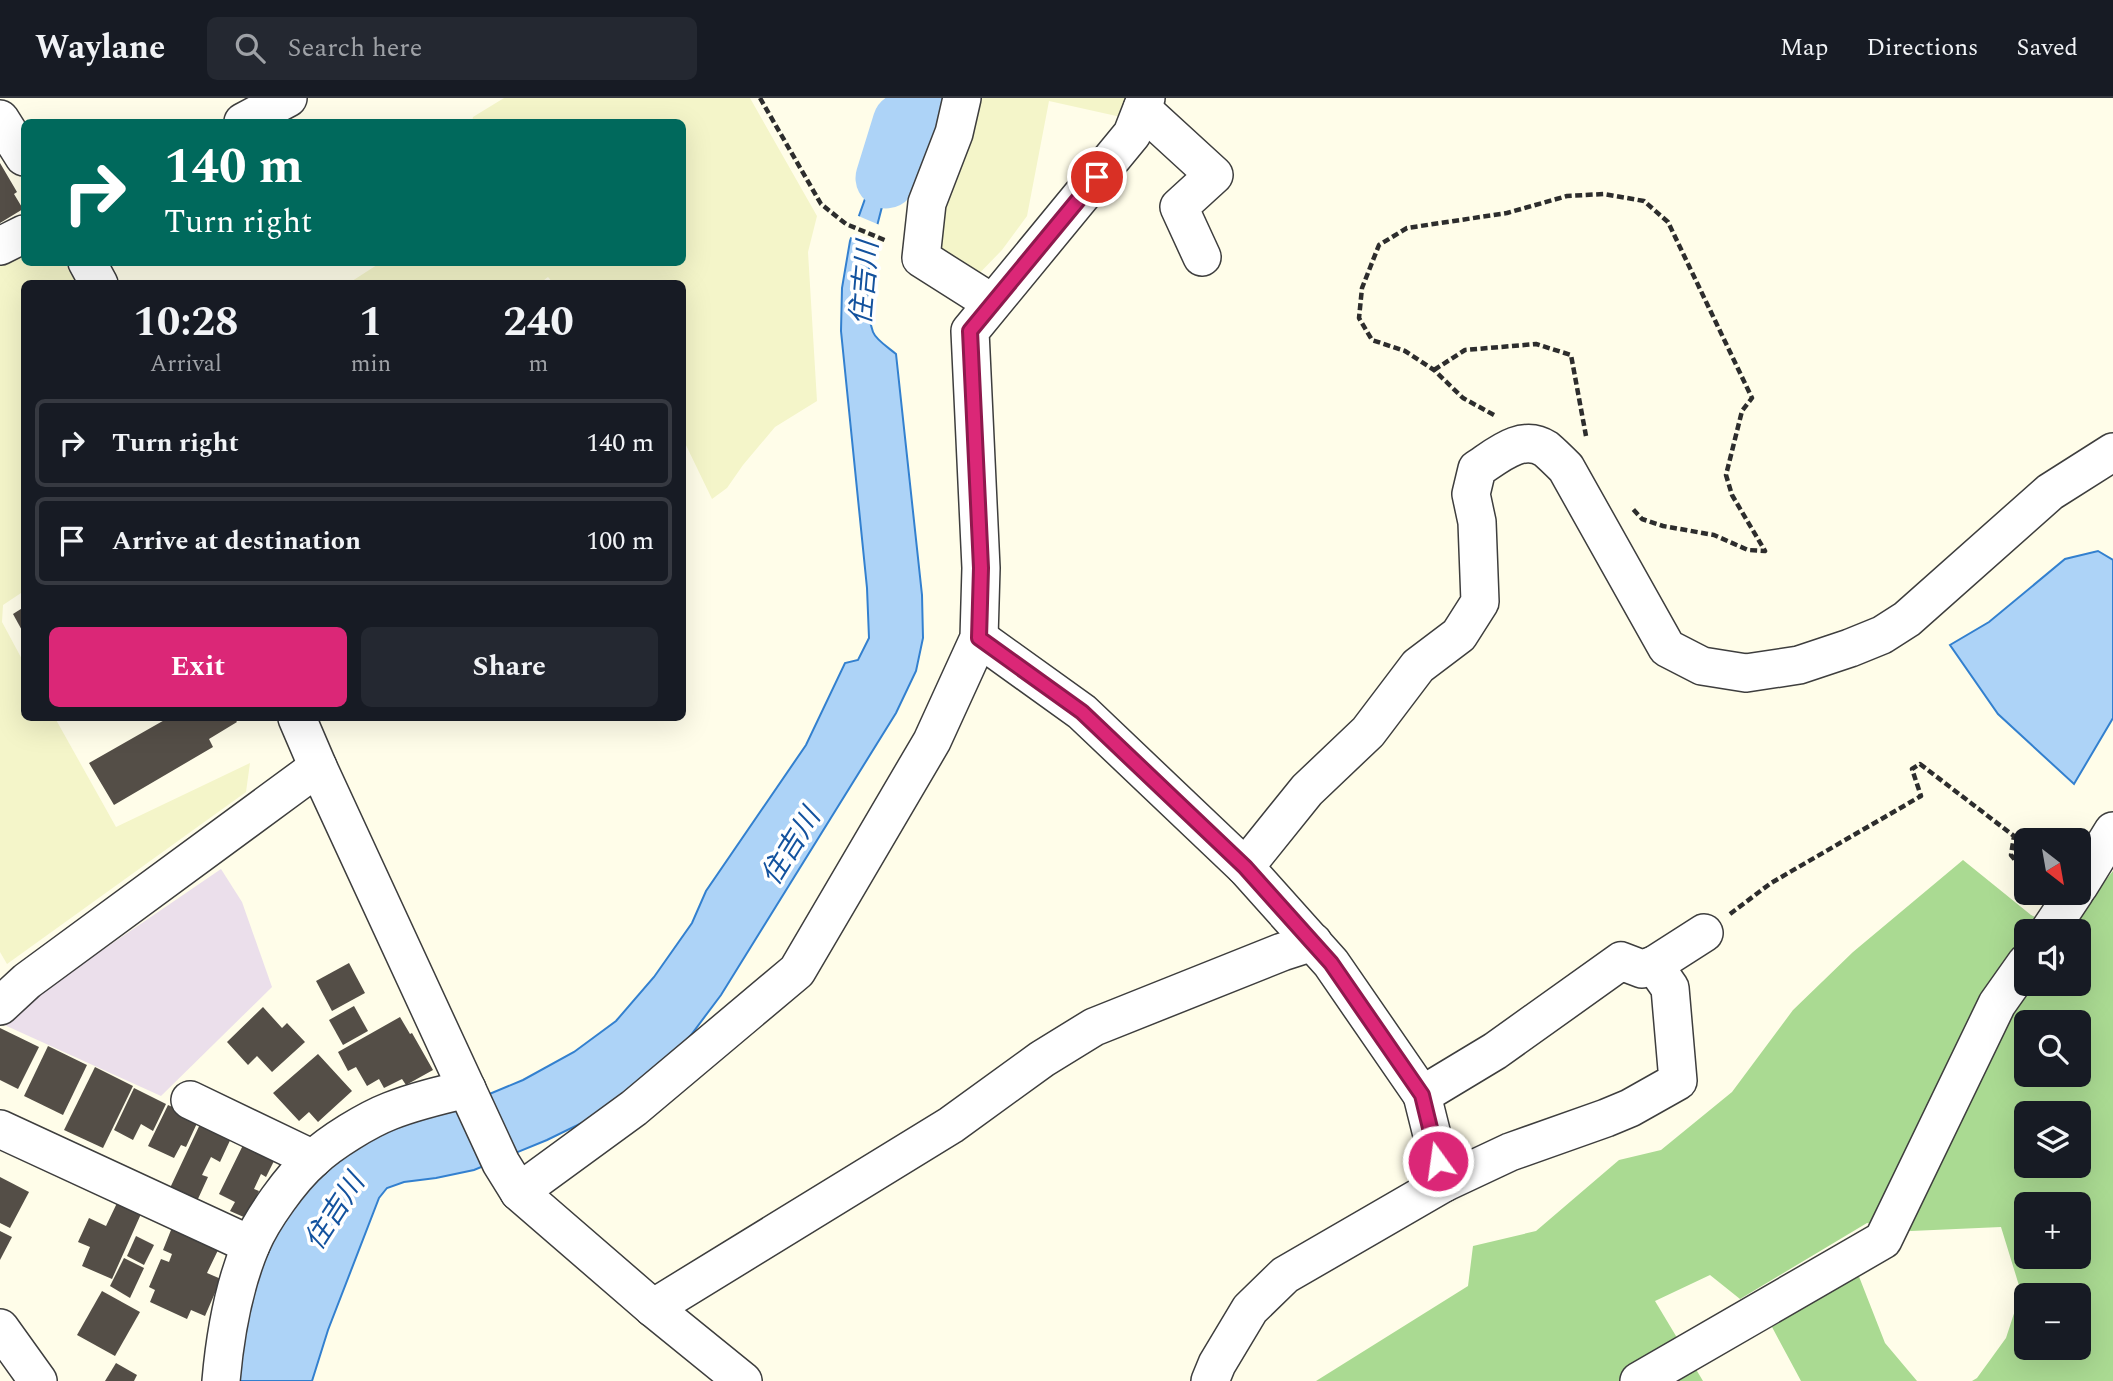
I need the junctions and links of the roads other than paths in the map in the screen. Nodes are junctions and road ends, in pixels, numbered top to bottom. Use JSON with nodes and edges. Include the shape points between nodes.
{"nodes":[{"id":1,"x":288,"y":98,"type":"edge"},
{"id":2,"x":962,"y":98,"type":"edge"},
{"id":3,"x":1144,"y":103,"type":"edge"},
{"id":4,"x":0,"y":119,"type":"edge"},
{"id":5,"x":249,"y":119,"type":"edge"},
{"id":6,"x":21,"y":152,"type":"edge"},
{"id":7,"x":21,"y":236,"type":"edge"},
{"id":8,"x":0,"y":246,"type":"edge"},
{"id":9,"x":1202,"y":257,"type":"dead end"},
{"id":10,"x":992,"y":303,"type":"junction"},
{"id":11,"x":2113,"y":452,"type":"edge"},
{"id":12,"x":979,"y":638,"type":"junction"},
{"id":13,"x":299,"y":721,"type":"edge"},
{"id":14,"x":318,"y":767,"type":"junction"},
{"id":15,"x":2113,"y":831,"type":"edge"},
{"id":16,"x":1245,"y":867,"type":"junction"},
{"id":17,"x":2091,"y":867,"type":"edge"},
{"id":18,"x":1704,"y":933,"type":"road end"},
{"id":19,"x":1313,"y":943,"type":"junction"},
{"id":20,"x":1654,"y":965,"type":"junction"},
{"id":21,"x":2014,"y":980,"type":"edge"},
{"id":22,"x":0,"y":1006,"type":"edge"},
{"id":23,"x":469,"y":1093,"type":"junction"},
{"id":24,"x":1422,"y":1095,"type":"junction"},
{"id":25,"x":190,"y":1100,"type":"dead end"},
{"id":26,"x":0,"y":1129,"type":"edge"},
{"id":27,"x":313,"y":1158,"type":"junction"},
{"id":28,"x":510,"y":1177,"type":"junction"},
{"id":29,"x":1444,"y":1183,"type":"junction"},
{"id":30,"x":251,"y":1245,"type":"junction"},
{"id":31,"x":653,"y":1308,"type":"junction"},
{"id":32,"x":0,"y":1328,"type":"edge"},
{"id":33,"x":38,"y":1381,"type":"edge"},
{"id":34,"x":221,"y":1381,"type":"edge"},
{"id":35,"x":743,"y":1381,"type":"edge"},
{"id":36,"x":1210,"y":1381,"type":"edge"},
{"id":37,"x":1639,"y":1381,"type":"edge"}],
"edges":[{"from":1,"to":5,"type":"street"},
{"from":2,"to":10,"type":"street","via":[[954,134],[927,203],[921,258]]},
{"from":3,"to":9,"type":"street","via":[[1214,175],[1180,207]]},
{"from":3,"to":10,"type":"street","via":[[1132,134]]},
{"from":4,"to":6,"type":"street"},
{"from":7,"to":8,"type":"street"},
{"from":10,"to":12,"type":"street","via":[[970,331],[981,568]]},
{"from":11,"to":16,"type":"street","via":[[2050,492],[1882,635],[1799,664],[1746,673],[1702,666],[1667,648],[1566,468],[1544,448],[1527,443],[1510,447],[1477,469],[1471,494],[1480,603],[1458,635],[1418,666],[1368,732],[1307,790]]},
{"from":12,"to":16,"type":"street","via":[[1082,712]]},
{"from":12,"to":28,"type":"street","via":[[932,741],[797,971],[635,1108]]},
{"from":13,"to":14,"type":"street"},
{"from":14,"to":22,"type":"street","via":[[26,981]]},
{"from":14,"to":23,"type":"street"},
{"from":15,"to":17,"type":"street"},
{"from":16,"to":19,"type":"street"},
{"from":18,"to":20,"type":"street"},
{"from":19,"to":24,"type":"street"},
{"from":19,"to":31,"type":"street","via":[[1094,1027],[951,1125]]},
{"from":20,"to":24,"type":"street","via":[[1642,969],[1621,961],[1495,1051]]},
{"from":20,"to":29,"type":"street","via":[[1670,988],[1678,1081],[1630,1108],[1510,1152]]},
{"from":21,"to":37,"type":"street","via":[[1997,1004],[1883,1240]]},
{"from":23,"to":27,"type":"street","via":[[425,1099],[388,1111]]},
{"from":23,"to":28,"type":"street"},
{"from":24,"to":29,"type":"street"},
{"from":25,"to":27,"type":"street"},
{"from":26,"to":30,"type":"street"},
{"from":27,"to":30,"type":"street","via":[[281,1195]]},
{"from":28,"to":31,"type":"street"},
{"from":29,"to":36,"type":"street","via":[[1285,1275],[1250,1309]]},
{"from":30,"to":34,"type":"street","via":[[234,1298]]},
{"from":31,"to":35,"type":"street"},
{"from":32,"to":33,"type":"street"}]}
